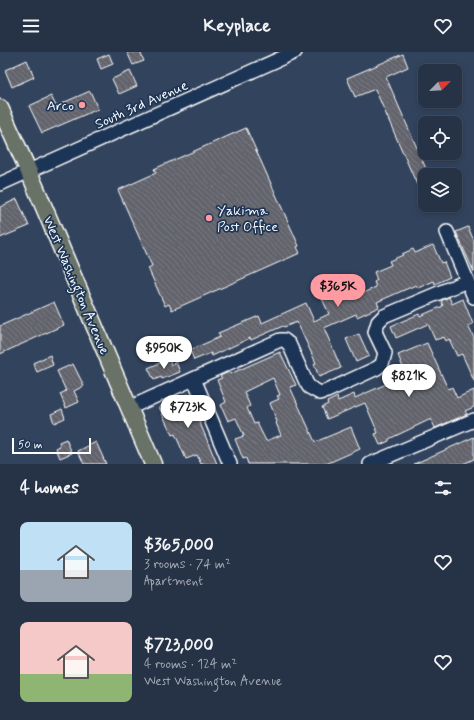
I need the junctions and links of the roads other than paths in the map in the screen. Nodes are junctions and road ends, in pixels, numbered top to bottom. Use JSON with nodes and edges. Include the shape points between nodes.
{"nodes":[{"id":1,"x":295,"y":52,"type":"edge"},
{"id":2,"x":0,"y":108,"type":"edge"},
{"id":3,"x":29,"y":172,"type":"junction"},
{"id":4,"x":0,"y":184,"type":"edge"},
{"id":5,"x":447,"y":232,"type":"dead end"},
{"id":6,"x":467,"y":281,"type":"junction"},
{"id":7,"x":474,"y":297,"type":"edge"},
{"id":8,"x":194,"y":379,"type":"junction"},
{"id":9,"x":129,"y":408,"type":"junction"},
{"id":10,"x":474,"y":420,"type":"edge"},
{"id":11,"x":152,"y":464,"type":"edge"},
{"id":12,"x":230,"y":464,"type":"edge"},
{"id":13,"x":370,"y":464,"type":"edge"}],
"edges":[{"from":1,"to":3,"type":"street","name":"South 3rd Avenue"},
{"from":2,"to":3,"type":"main road","name":"West Washington Avenue"},
{"from":3,"to":4,"type":"street","name":"South 3rd Avenue"},
{"from":3,"to":9,"type":"main road","name":"West Washington Avenue"},
{"from":5,"to":6,"type":"street"},
{"from":6,"to":7,"type":"street"},
{"from":6,"to":8,"type":"street","via":[[384,316],[378,322],[375,332],[385,353],[382,364],[327,392],[320,393],[309,386],[289,344],[284,340],[271,343]]},
{"from":8,"to":9,"type":"street"},
{"from":8,"to":12,"type":"street"},
{"from":9,"to":11,"type":"main road","name":"West Washington Avenue"},
{"from":10,"to":13,"type":"street"}]}
